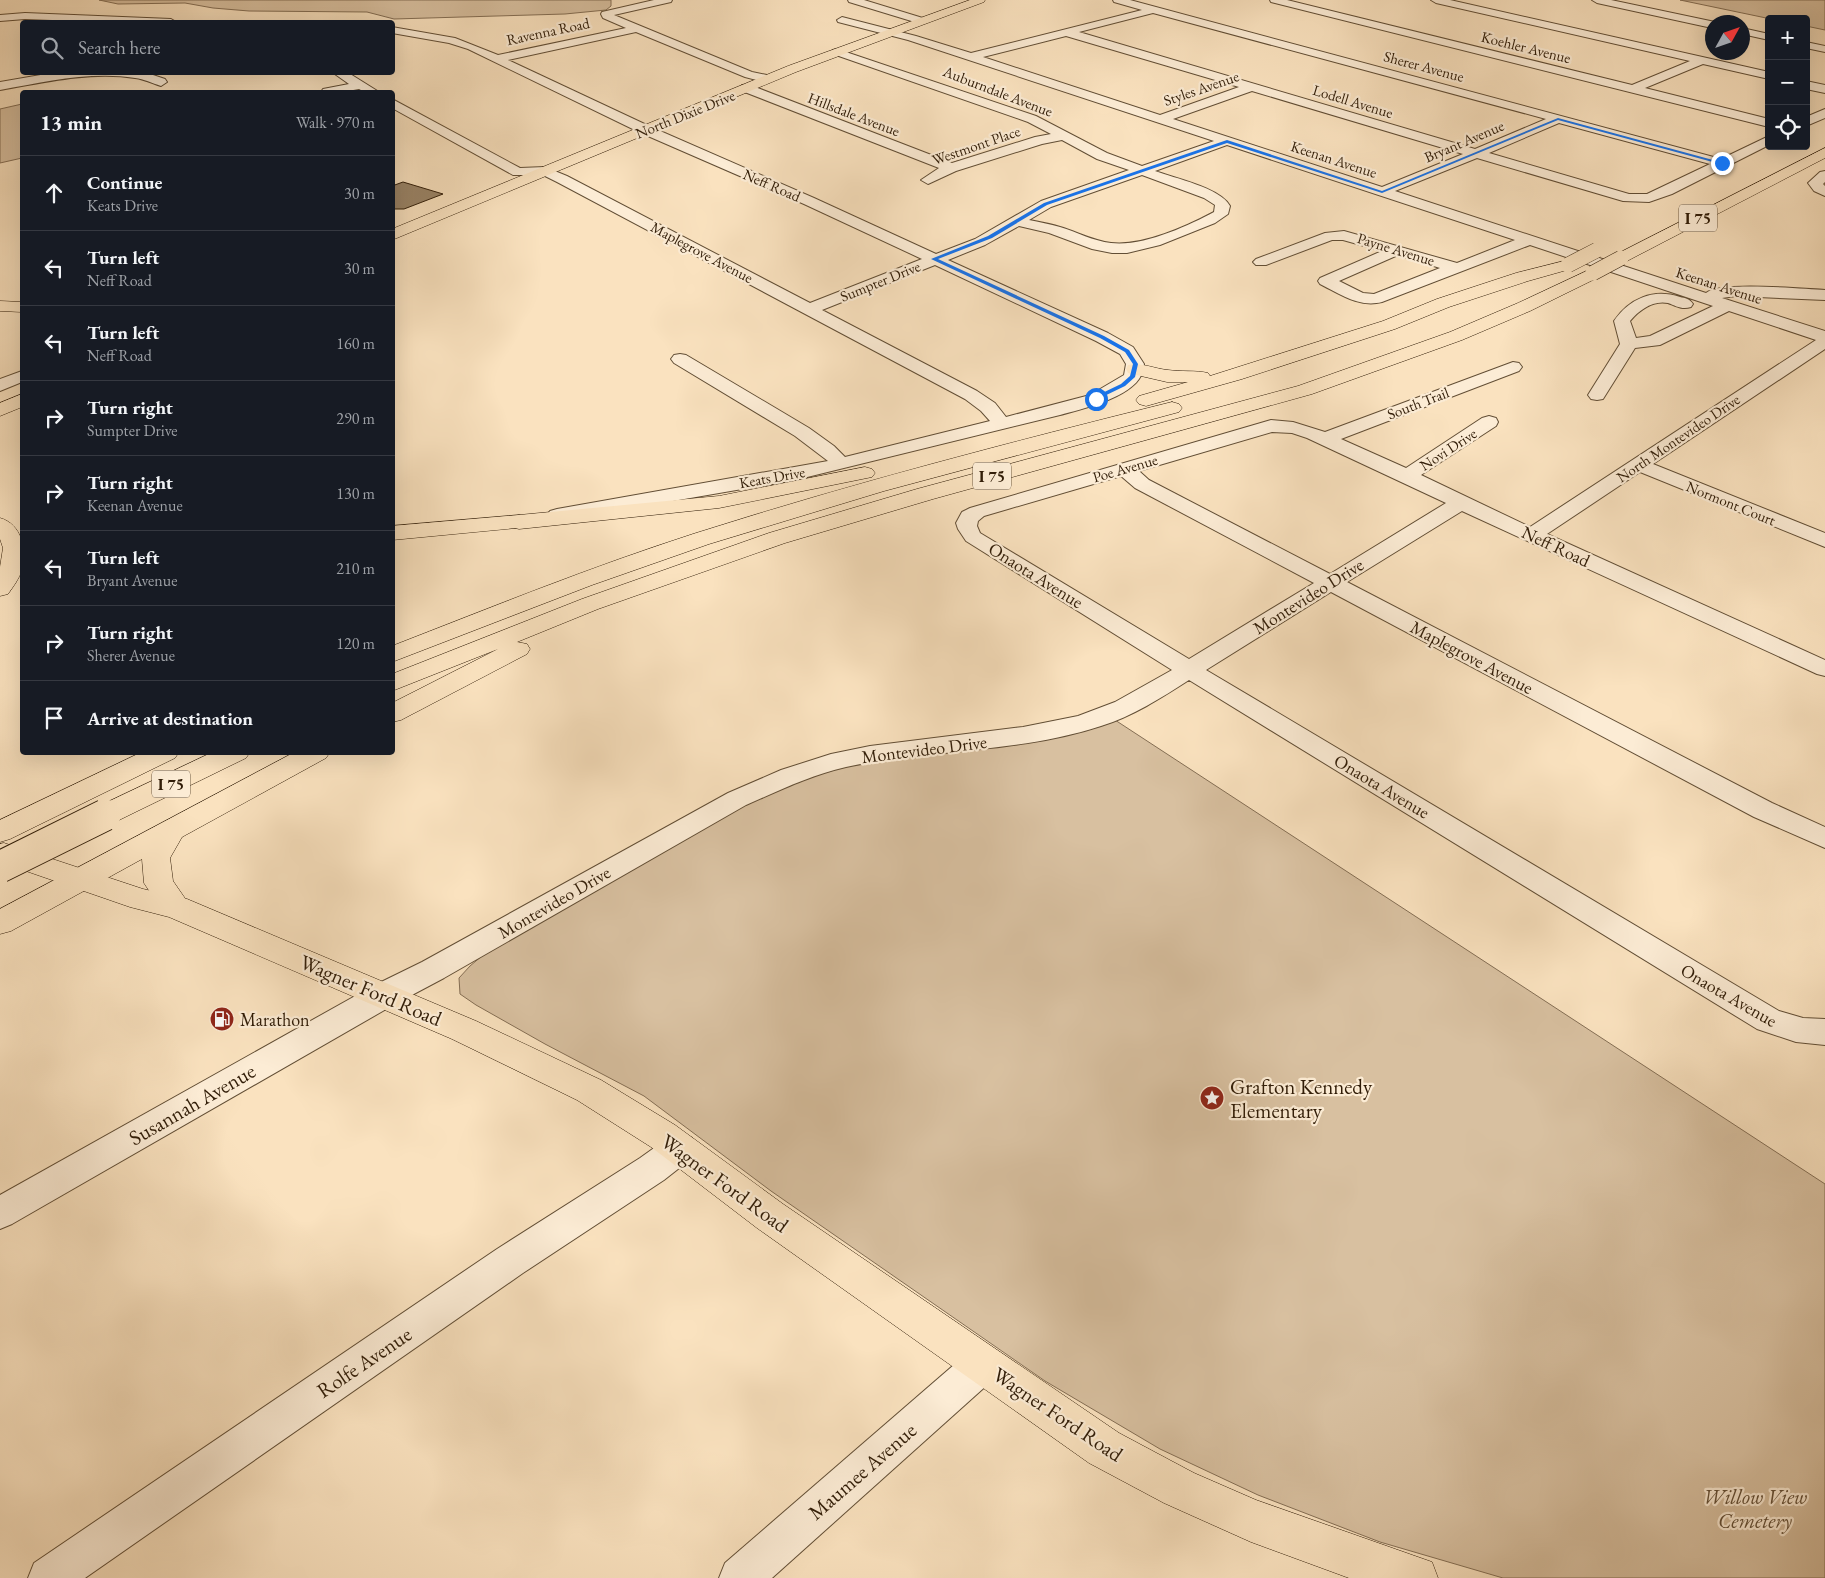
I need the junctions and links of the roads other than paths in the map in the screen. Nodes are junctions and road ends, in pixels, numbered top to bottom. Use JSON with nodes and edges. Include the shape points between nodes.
{"nodes":[{"id":1,"x":667,"y":0,"type":"edge"},
{"id":2,"x":854,"y":0,"type":"edge"},
{"id":3,"x":980,"y":0,"type":"edge"},
{"id":4,"x":1118,"y":0,"type":"edge"},
{"id":5,"x":1275,"y":0,"type":"edge"},
{"id":6,"x":1436,"y":0,"type":"edge"},
{"id":7,"x":1597,"y":0,"type":"edge"},
{"id":8,"x":1177,"y":2,"type":"dead end"},
{"id":9,"x":1152,"y":10,"type":"junction"},
{"id":10,"x":1486,"y":12,"type":"junction"},
{"id":11,"x":1468,"y":17,"type":"dead end"},
{"id":12,"x":0,"y":18,"type":"edge"},
{"id":13,"x":31,"y":19,"type":"edge"},
{"id":14,"x":78,"y":20,"type":"edge"},
{"id":15,"x":842,"y":20,"type":"dead end"},
{"id":16,"x":922,"y":21,"type":"junction"},
{"id":17,"x":1705,"y":23,"type":"edge"},
{"id":18,"x":636,"y":28,"type":"junction"},
{"id":19,"x":1433,"y":29,"type":"dead end"},
{"id":20,"x":395,"y":31,"type":"edge"},
{"id":21,"x":890,"y":32,"type":"junction"},
{"id":22,"x":1066,"y":32,"type":"junction"},
{"id":23,"x":1750,"y":33,"type":"edge"},
{"id":24,"x":1416,"y":35,"type":"junction"},
{"id":25,"x":1764,"y":36,"type":"edge"},
{"id":26,"x":1750,"y":40,"type":"edge"},
{"id":27,"x":1810,"y":46,"type":"edge"},
{"id":28,"x":1825,"y":49,"type":"edge"},
{"id":29,"x":837,"y":52,"type":"junction"},
{"id":30,"x":971,"y":57,"type":"junction"},
{"id":31,"x":497,"y":59,"type":"junction"},
{"id":32,"x":1705,"y":59,"type":"edge"},
{"id":33,"x":1701,"y":61,"type":"junction"},
{"id":34,"x":64,"y":75,"type":"edge"},
{"id":35,"x":92,"y":75,"type":"edge"},
{"id":36,"x":130,"y":75,"type":"edge"},
{"id":37,"x":152,"y":75,"type":"edge"},
{"id":38,"x":342,"y":75,"type":"edge"},
{"id":39,"x":1765,"y":75,"type":"edge"},
{"id":40,"x":60,"y":76,"type":"junction"},
{"id":41,"x":768,"y":79,"type":"junction"},
{"id":42,"x":0,"y":86,"type":"edge"},
{"id":43,"x":360,"y":86,"type":"junction"},
{"id":44,"x":1810,"y":86,"type":"edge"},
{"id":45,"x":746,"y":88,"type":"junction"},
{"id":46,"x":1251,"y":88,"type":"junction"},
{"id":47,"x":1633,"y":89,"type":"junction"},
{"id":48,"x":1825,"y":89,"type":"edge"},
{"id":49,"x":338,"y":90,"type":"edge"},
{"id":50,"x":369,"y":90,"type":"edge"},
{"id":51,"x":395,"y":105,"type":"edge"},
{"id":52,"x":1825,"y":113,"type":"edge"},
{"id":53,"x":1558,"y":119,"type":"junction"},
{"id":54,"x":1161,"y":120,"type":"junction"},
{"id":55,"x":1810,"y":120,"type":"edge"},
{"id":56,"x":1765,"y":121,"type":"edge"},
{"id":57,"x":646,"y":130,"type":"junction"},
{"id":58,"x":1065,"y":136,"type":"junction"},
{"id":59,"x":1227,"y":141,"type":"junction"},
{"id":60,"x":1765,"y":142,"type":"edge"},
{"id":61,"x":1825,"y":152,"type":"edge"},
{"id":62,"x":1476,"y":154,"type":"junction"},
{"id":63,"x":1722,"y":163,"type":"junction"},
{"id":64,"x":951,"y":168,"type":"junction"},
{"id":65,"x":545,"y":171,"type":"junction"},
{"id":66,"x":1142,"y":171,"type":"junction"},
{"id":67,"x":1825,"y":175,"type":"edge"},
{"id":68,"x":928,"y":180,"type":"dead end"},
{"id":69,"x":1822,"y":190,"type":"edge"},
{"id":70,"x":1382,"y":192,"type":"junction"},
{"id":71,"x":1631,"y":198,"type":"joint"},
{"id":72,"x":1017,"y":220,"type":"junction"},
{"id":73,"x":395,"y":233,"type":"edge"},
{"id":74,"x":1530,"y":240,"type":"junction"},
{"id":75,"x":1614,"y":241,"type":"dead end"},
{"id":76,"x":1397,"y":250,"type":"junction"},
{"id":77,"x":934,"y":259,"type":"junction"},
{"id":78,"x":1261,"y":262,"type":"dead end"},
{"id":79,"x":1568,"y":264,"type":"junction"},
{"id":80,"x":1455,"y":268,"type":"junction"},
{"id":81,"x":1825,"y":295,"type":"edge"},
{"id":82,"x":1708,"y":305,"type":"junction"},
{"id":83,"x":0,"y":306,"type":"edge"},
{"id":84,"x":20,"y":307,"type":"edge"},
{"id":85,"x":810,"y":309,"type":"junction"},
{"id":86,"x":1825,"y":337,"type":"edge"},
{"id":87,"x":1825,"y":341,"type":"edge"},
{"id":88,"x":1629,"y":344,"type":"junction"},
{"id":89,"x":680,"y":359,"type":"dead end"},
{"id":90,"x":1513,"y":366,"type":"dead end"},
{"id":91,"x":1135,"y":369,"type":"junction"},
{"id":92,"x":1235,"y":375,"type":"junction"},
{"id":93,"x":20,"y":377,"type":"edge"},
{"id":94,"x":0,"y":386,"type":"edge"},
{"id":95,"x":20,"y":386,"type":"edge"},
{"id":96,"x":0,"y":394,"type":"edge"},
{"id":97,"x":1597,"y":395,"type":"dead end"},
{"id":98,"x":20,"y":401,"type":"edge"},
{"id":99,"x":0,"y":410,"type":"edge"},
{"id":100,"x":1489,"y":422,"type":"dead end"},
{"id":101,"x":1002,"y":424,"type":"junction"},
{"id":102,"x":1286,"y":426,"type":"joint"},
{"id":103,"x":1323,"y":439,"type":"junction"},
{"id":104,"x":841,"y":464,"type":"junction"},
{"id":105,"x":1637,"y":464,"type":"junction"},
{"id":106,"x":1123,"y":468,"type":"junction"},
{"id":107,"x":1407,"y":476,"type":"junction"},
{"id":108,"x":1461,"y":503,"type":"junction"},
{"id":109,"x":967,"y":519,"type":"joint"},
{"id":110,"x":0,"y":521,"type":"edge"},
{"id":111,"x":519,"y":522,"type":"junction"},
{"id":112,"x":0,"y":525,"type":"edge"},
{"id":113,"x":20,"y":526,"type":"edge"},
{"id":114,"x":395,"y":533,"type":"edge"},
{"id":115,"x":1532,"y":535,"type":"junction"},
{"id":116,"x":1824,"y":540,"type":"edge"},
{"id":117,"x":10,"y":579,"type":"edge"},
{"id":118,"x":1330,"y":582,"type":"junction"},
{"id":119,"x":590,"y":604,"type":"junction"},
{"id":120,"x":395,"y":654,"type":"edge"},
{"id":121,"x":1825,"y":669,"type":"edge"},
{"id":122,"x":1190,"y":670,"type":"junction"},
{"id":123,"x":395,"y":682,"type":"edge"},
{"id":124,"x":395,"y":712,"type":"edge"},
{"id":125,"x":160,"y":755,"type":"edge"},
{"id":126,"x":231,"y":755,"type":"edge"},
{"id":127,"x":312,"y":755,"type":"edge"},
{"id":128,"x":0,"y":832,"type":"edge"},
{"id":129,"x":170,"y":832,"type":"junction"},
{"id":130,"x":1825,"y":838,"type":"edge"},
{"id":131,"x":0,"y":852,"type":"edge"},
{"id":132,"x":0,"y":867,"type":"edge"},
{"id":133,"x":84,"y":879,"type":"junction"},
{"id":134,"x":176,"y":907,"type":"junction"},
{"id":135,"x":0,"y":923,"type":"edge"},
{"id":136,"x":384,"y":995,"type":"junction"},
{"id":137,"x":1821,"y":1039,"type":"edge"},
{"id":138,"x":680,"y":1148,"type":"junction"},
{"id":139,"x":0,"y":1213,"type":"edge"},
{"id":140,"x":983,"y":1364,"type":"junction"},
{"id":141,"x":50,"y":1578,"type":"edge"},
{"id":142,"x":740,"y":1578,"type":"edge"},
{"id":143,"x":1416,"y":1578,"type":"edge"}],
"edges":[{"from":1,"to":18,"type":"street","via":[[606,14]]},
{"from":2,"to":16,"type":"street"},
{"from":3,"to":16,"type":"main road","name":"North Dixie Drive"},
{"from":4,"to":9,"type":"street","name":"Sherer Avenue"},
{"from":5,"to":24,"type":"street","name":"Koehler Avenue"},
{"from":6,"to":10,"type":"street"},
{"from":7,"to":17,"type":"street"},
{"from":8,"to":9,"type":"street"},
{"from":9,"to":22,"type":"street"},
{"from":9,"to":53,"type":"street","name":"Sherer Avenue"},
{"from":10,"to":11,"type":"street"},
{"from":10,"to":33,"type":"street"},
{"from":12,"to":13,"type":"street"},
{"from":13,"to":14,"type":"street"},
{"from":15,"to":21,"type":"street","name":"Keenan Avenue"},
{"from":16,"to":21,"type":"main road","name":"North Dixie Drive"},
{"from":18,"to":31,"type":"street","name":"Ravenna Road"},
{"from":18,"to":41,"type":"street","via":[[749,75]]},
{"from":19,"to":24,"type":"street"},
{"from":20,"to":31,"type":"street","name":"Neff Road","via":[[458,42]]},
{"from":21,"to":29,"type":"main road","name":"North Dixie Drive"},
{"from":21,"to":30,"type":"street","name":"Keenan Avenue"},
{"from":22,"to":30,"type":"street"},
{"from":22,"to":46,"type":"street","name":"Lodell Avenue"},
{"from":23,"to":25,"type":"street"},
{"from":24,"to":47,"type":"street","name":"Koehler Avenue"},
{"from":25,"to":26,"type":"street"},
{"from":27,"to":28,"type":"street"},
{"from":29,"to":41,"type":"main road","name":"North Dixie Drive"},
{"from":29,"to":58,"type":"street","name":"Auburndale Avenue","via":[[1032,119]]},
{"from":30,"to":54,"type":"street","name":"Keenan Avenue"},
{"from":31,"to":57,"type":"street","name":"Neff Road"},
{"from":32,"to":33,"type":"street"},
{"from":33,"to":39,"type":"street"},
{"from":33,"to":47,"type":"street"},
{"from":34,"to":40,"type":"street"},
{"from":35,"to":40,"type":"street"},
{"from":36,"to":37,"type":"street","via":[[165,84]]},
{"from":38,"to":43,"type":"street"},
{"from":40,"to":42,"type":"street"},
{"from":41,"to":45,"type":"main road","name":"North Dixie Drive"},
{"from":43,"to":49,"type":"street"},
{"from":43,"to":50,"type":"street"},
{"from":44,"to":48,"type":"street"},
{"from":45,"to":57,"type":"main road","name":"North Dixie Drive"},
{"from":45,"to":64,"type":"street","name":"Hillsdale Avenue"},
{"from":46,"to":54,"type":"street","name":"Styles Avenue"},
{"from":46,"to":62,"type":"street","name":"Lodell Avenue"},
{"from":47,"to":56,"type":"street","name":"Koehler Avenue"},
{"from":51,"to":65,"type":"street","name":"Maplegrove Avenue","via":[[518,172]]},
{"from":52,"to":55,"type":"street"},
{"from":53,"to":62,"type":"street","name":"Bryant Avenue"},
{"from":53,"to":63,"type":"street","name":"Sherer Avenue"},
{"from":54,"to":59,"type":"street","name":"Keenan Avenue"},
{"from":57,"to":65,"type":"main road","name":"North Dixie Drive"},
{"from":57,"to":77,"type":"street","name":"Neff Road"},
{"from":58,"to":64,"type":"street","name":"Westmont Place"},
{"from":58,"to":66,"type":"street","name":"Auburndale Avenue","via":[[1102,156]]},
{"from":59,"to":66,"type":"street","name":"Sumpter Drive"},
{"from":59,"to":70,"type":"street","name":"Keenan Avenue"},
{"from":60,"to":63,"type":"street"},
{"from":61,"to":119,"type":"main road","number":"I 75","bridge":true,"via":[[1593,273],[1456,336],[1305,390],[839,519]]},
{"from":62,"to":70,"type":"street","name":"Bryant Avenue"},
{"from":62,"to":71,"type":"street","name":"Lodell Avenue"},
{"from":63,"to":71,"type":"street","via":[[1649,198]]},
{"from":64,"to":68,"type":"street","name":"Westmont Place"},
{"from":65,"to":73,"type":"main road","name":"North Dixie Drive"},
{"from":65,"to":85,"type":"street","name":"Maplegrove Avenue"},
{"from":66,"to":72,"type":"street","name":"Sumpter Drive","via":[[1046,204]]},
{"from":66,"to":72,"type":"street","name":"Auburndale Avenue","via":[[1215,197],[1223,210],[1210,220],[1148,244],[1128,248],[1092,244]]},
{"from":67,"to":69,"type":"street","via":[[1815,183]]},
{"from":70,"to":74,"type":"street","name":"Keenan Avenue"},
{"from":72,"to":77,"type":"street","name":"Sumpter Drive","via":[[980,242]]},
{"from":74,"to":80,"type":"street","name":"Payne Avenue"},
{"from":74,"to":82,"type":"street","name":"Keenan Avenue"},
{"from":75,"to":79,"type":"main road","number":"I 75","bridge":true},
{"from":76,"to":78,"type":"street","name":"Payne Avenue","via":[[1355,236],[1338,235]]},
{"from":76,"to":80,"type":"street","name":"Payne Avenue"},
{"from":76,"to":80,"type":"street","via":[[1326,281],[1371,300]]},
{"from":77,"to":85,"type":"street","name":"Sumpter Drive"},
{"from":77,"to":91,"type":"street","name":"Neff Road","via":[[1120,346],[1132,356]]},
{"from":79,"to":92,"type":"main road","via":[[1443,303],[1389,325]]},
{"from":79,"to":120,"type":"main road","number":"I 75","via":[[1433,326],[1343,358],[1200,400],[896,480],[728,531],[523,602]]},
{"from":81,"to":82,"type":"street","via":[[1736,291],[1715,294]]},
{"from":82,"to":86,"type":"street","name":"Keenan Avenue","via":[[1728,305]]},
{"from":82,"to":88,"type":"street","via":[[1654,341]]},
{"from":82,"to":88,"type":"street","via":[[1666,298],[1650,299],[1627,312],[1622,321]]},
{"from":83,"to":84,"type":"main road"},
{"from":85,"to":101,"type":"street","name":"Maplegrove Avenue","via":[[971,395]]},
{"from":87,"to":105,"type":"street","name":"North Montevideo Drive"},
{"from":88,"to":97,"type":"street"},
{"from":89,"to":104,"type":"street","via":[[808,436],[832,453]]},
{"from":90,"to":103,"type":"street","name":"South Trail"},
{"from":91,"to":92,"type":"main road","via":[[1167,376]]},
{"from":91,"to":101,"type":"street","name":"Keats Drive","via":[[1123,385],[1096,399]]},
{"from":92,"to":111,"type":"main road","via":[[884,469],[719,502]]},
{"from":93,"to":94,"type":"street"},
{"from":95,"to":96,"type":"main road"},
{"from":98,"to":99,"type":"main road"},
{"from":100,"to":107,"type":"street","name":"Novi Drive"},
{"from":101,"to":104,"type":"street","name":"Keats Drive"},
{"from":102,"to":103,"type":"street","name":"Neff Road"},
{"from":102,"to":106,"type":"street","name":"Poe Avenue","via":[[1271,426]]},
{"from":103,"to":107,"type":"street","name":"Neff Road"},
{"from":104,"to":111,"type":"street","name":"Keats Drive"},
{"from":105,"to":115,"type":"street","name":"North Montevideo Drive"},
{"from":105,"to":116,"type":"street","name":"Normont Court"},
{"from":106,"to":109,"type":"street","name":"Poe Avenue","via":[[977,512]]},
{"from":106,"to":118,"type":"street","name":"Maplegrove Avenue","via":[[1142,484]]},
{"from":107,"to":108,"type":"street","name":"Neff Road"},
{"from":108,"to":115,"type":"street","name":"Neff Road"},
{"from":108,"to":118,"type":"street","name":"Montevideo Drive"},
{"from":109,"to":122,"type":"street","name":"Onaota Avenue","via":[[967,530],[974,537]]},
{"from":110,"to":113,"type":"main road"},
{"from":111,"to":114,"type":"main road","name":"Keats Drive"},
{"from":112,"to":117,"type":"main road","via":[[10,535],[15,552]]},
{"from":115,"to":121,"type":"street","name":"Neff Road"},
{"from":118,"to":122,"type":"street","name":"Montevideo Drive"},
{"from":118,"to":130,"type":"street","name":"Maplegrove Avenue","via":[[1763,810]]},
{"from":119,"to":123,"type":"main road","number":"I 75"},
{"from":119,"to":124,"type":"main road","via":[[535,640]]},
{"from":122,"to":136,"type":"street","name":"Montevideo Drive","via":[[1106,716],[1071,726],[844,760],[768,785]]},
{"from":122,"to":137,"type":"street","name":"Onaota Avenue","via":[[1768,1020]]},
{"from":125,"to":128,"type":"main road","number":"I 75"},
{"from":126,"to":132,"type":"main road","number":"I 75","bridge":true},
{"from":127,"to":129,"type":"main road"},
{"from":129,"to":133,"type":"main road"},
{"from":129,"to":134,"type":"main road","via":[[156,858],[159,883]]},
{"from":131,"to":133,"type":"main road","name":"Wagner Ford Road"},
{"from":133,"to":134,"type":"main road","name":"Wagner Ford Road"},
{"from":133,"to":135,"type":"main road"},
{"from":134,"to":136,"type":"main road","name":"Wagner Ford Road"},
{"from":136,"to":138,"type":"main road","name":"Wagner Ford Road","via":[[589,1090]]},
{"from":136,"to":139,"type":"street","name":"Susannah Avenue"},
{"from":138,"to":140,"type":"main road","name":"Wagner Ford Road","via":[[770,1216]]},
{"from":138,"to":141,"type":"street","name":"Rolfe Avenue","via":[[510,1261]]},
{"from":140,"to":142,"type":"street","name":"Maumee Avenue"},
{"from":140,"to":143,"type":"main road","name":"Wagner Ford Road","via":[[1104,1448],[1179,1488],[1252,1520]]}]}
